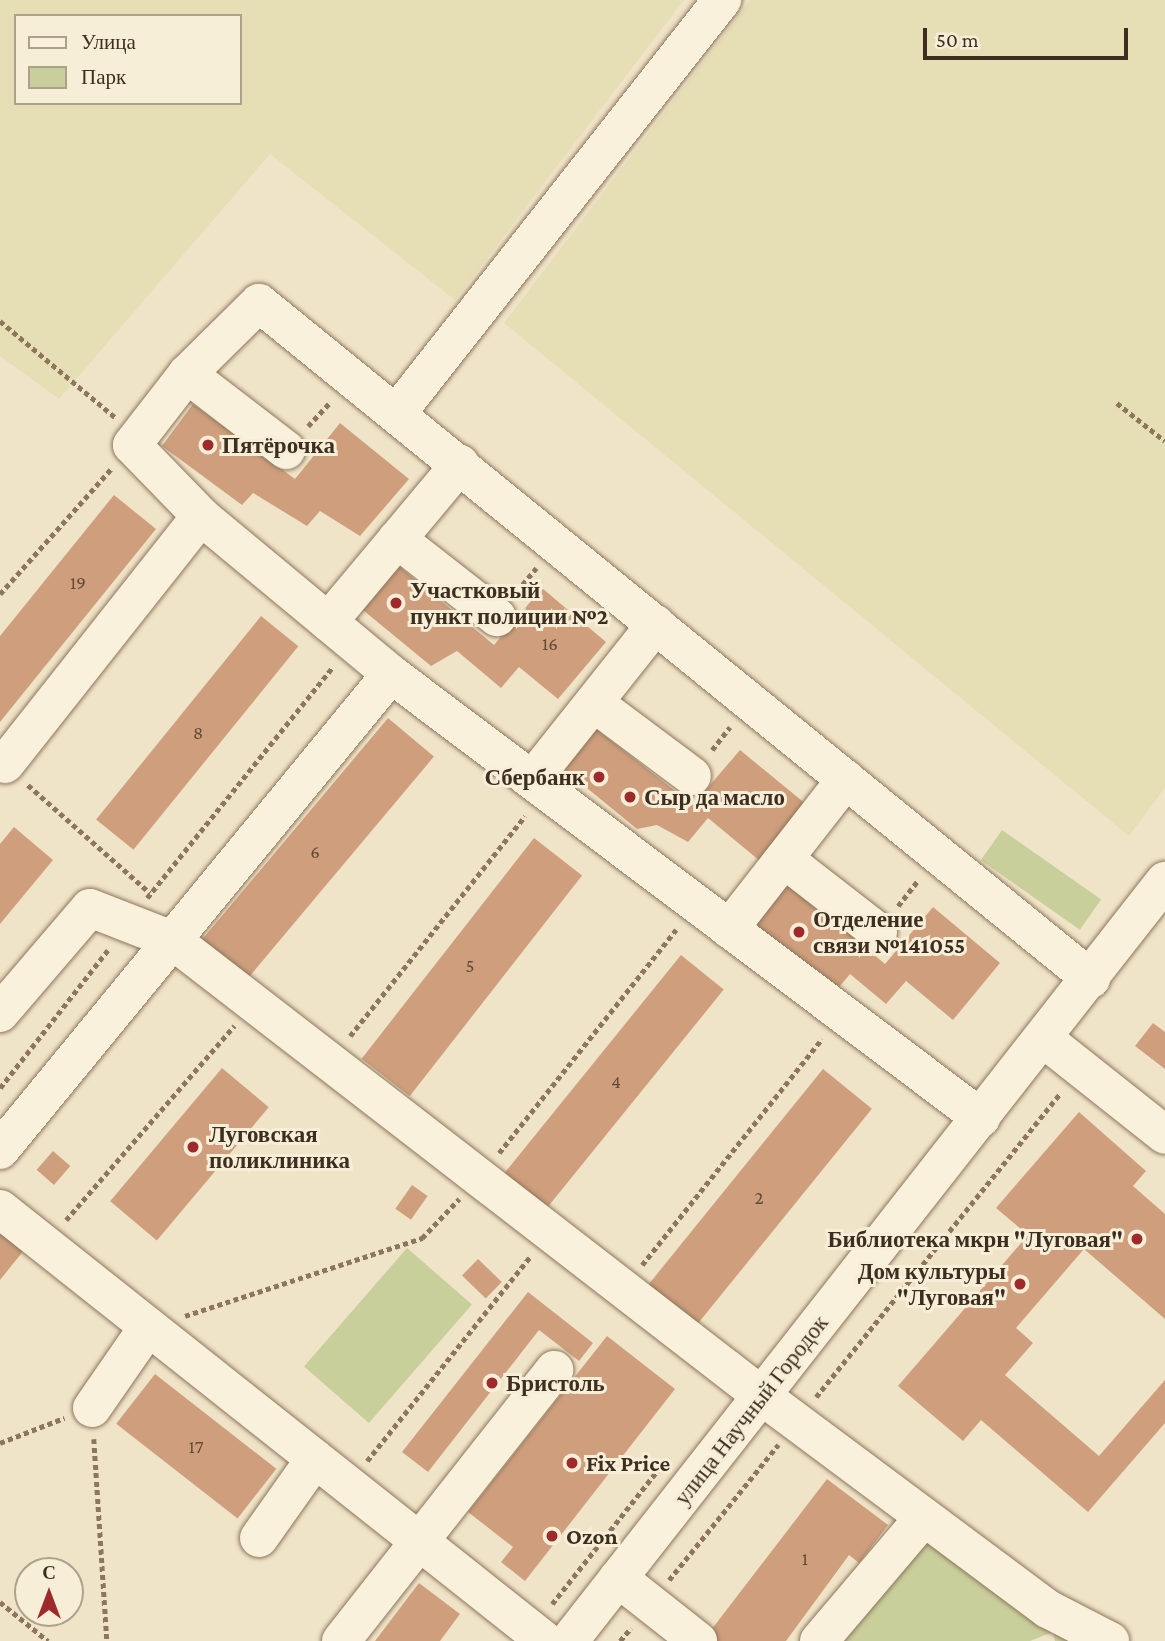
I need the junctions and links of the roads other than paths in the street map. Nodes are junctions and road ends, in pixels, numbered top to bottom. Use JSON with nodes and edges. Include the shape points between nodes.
{"nodes":[{"id":1,"x":722,"y":0,"type":"edge"},
{"id":2,"x":187,"y":374,"type":"junction"},
{"id":3,"x":397,"y":413,"type":"junction"},
{"id":4,"x":286,"y":450,"type":"road end"},
{"id":5,"x":460,"y":464,"type":"junction"},
{"id":6,"x":201,"y":516,"type":"junction"},
{"id":7,"x":397,"y":539,"type":"junction"},
{"id":8,"x":498,"y":617,"type":"road end"},
{"id":9,"x":656,"y":624,"type":"junction"},
{"id":10,"x":340,"y":633,"type":"junction"},
{"id":11,"x":391,"y":674,"type":"junction"},
{"id":12,"x":594,"y":702,"type":"junction"},
{"id":13,"x":5,"y":764,"type":"road end"},
{"id":14,"x":692,"y":776,"type":"road end"},
{"id":15,"x":846,"y":779,"type":"junction"},
{"id":16,"x":539,"y":785,"type":"junction"},
{"id":17,"x":784,"y":859,"type":"junction"},
{"id":18,"x":1155,"y":894,"type":"edge"},
{"id":19,"x":729,"y":929,"type":"junction"},
{"id":20,"x":878,"y":932,"type":"road end"},
{"id":21,"x":172,"y":940,"type":"junction"},
{"id":22,"x":1091,"y":979,"type":"junction"},
{"id":23,"x":0,"y":1013,"type":"edge"},
{"id":24,"x":1044,"y":1039,"type":"junction"},
{"id":25,"x":981,"y":1118,"type":"junction"},
{"id":26,"x":1165,"y":1135,"type":"edge"},
{"id":27,"x":0,"y":1150,"type":"edge"},
{"id":28,"x":0,"y":1209,"type":"edge"},
{"id":29,"x":148,"y":1327,"type":"junction"},
{"id":30,"x":554,"y":1370,"type":"dead end"},
{"id":31,"x":762,"y":1396,"type":"junction"},
{"id":32,"x":92,"y":1408,"type":"road end"},
{"id":33,"x":315,"y":1459,"type":"junction"},
{"id":34,"x":924,"y":1517,"type":"junction"},
{"id":35,"x":260,"y":1538,"type":"dead end"},
{"id":36,"x":420,"y":1543,"type":"junction"},
{"id":37,"x":618,"y":1578,"type":"junction"},
{"id":38,"x":1052,"y":1625,"type":"edge"},
{"id":39,"x":538,"y":1636,"type":"edge"},
{"id":40,"x":341,"y":1641,"type":"edge"},
{"id":41,"x":569,"y":1641,"type":"edge"},
{"id":42,"x":698,"y":1641,"type":"edge"},
{"id":43,"x":819,"y":1641,"type":"edge"},
{"id":44,"x":1110,"y":1641,"type":"edge"}],
"edges":[{"from":1,"to":3,"type":"street"},
{"from":2,"to":3,"type":"street","via":[[259,303]]},
{"from":2,"to":4,"type":"street"},
{"from":2,"to":6,"type":"street","via":[[132,445]]},
{"from":3,"to":5,"type":"street"},
{"from":5,"to":7,"type":"street"},
{"from":5,"to":9,"type":"street"},
{"from":6,"to":10,"type":"street"},
{"from":6,"to":13,"type":"street"},
{"from":7,"to":8,"type":"street"},
{"from":7,"to":10,"type":"street"},
{"from":9,"to":12,"type":"street"},
{"from":9,"to":15,"type":"street"},
{"from":10,"to":11,"type":"street"},
{"from":11,"to":16,"type":"street"},
{"from":11,"to":21,"type":"street"},
{"from":12,"to":14,"type":"street"},
{"from":12,"to":16,"type":"street"},
{"from":15,"to":17,"type":"street"},
{"from":15,"to":22,"type":"street"},
{"from":16,"to":19,"type":"street"},
{"from":17,"to":19,"type":"street"},
{"from":17,"to":20,"type":"street"},
{"from":18,"to":22,"type":"street","name":"улица Научный Городок"},
{"from":19,"to":25,"type":"street"},
{"from":21,"to":23,"type":"street","via":[[90,908]]},
{"from":21,"to":27,"type":"street"},
{"from":21,"to":31,"type":"street"},
{"from":22,"to":24,"type":"street","name":"улица Научный Городок"},
{"from":24,"to":25,"type":"street","name":"улица Научный Городок"},
{"from":24,"to":26,"type":"street"},
{"from":25,"to":31,"type":"street","name":"улица Научный Городок"},
{"from":28,"to":29,"type":"street"},
{"from":29,"to":32,"type":"street"},
{"from":29,"to":33,"type":"street"},
{"from":30,"to":36,"type":"street"},
{"from":31,"to":34,"type":"street"},
{"from":31,"to":37,"type":"street","name":"улица Научный Городок"},
{"from":33,"to":35,"type":"street"},
{"from":33,"to":36,"type":"street"},
{"from":34,"to":38,"type":"street"},
{"from":34,"to":43,"type":"street"},
{"from":36,"to":39,"type":"street"},
{"from":36,"to":40,"type":"street"},
{"from":37,"to":41,"type":"street","name":"улица Научный Городок"},
{"from":37,"to":42,"type":"street"},
{"from":38,"to":44,"type":"street"}]}
